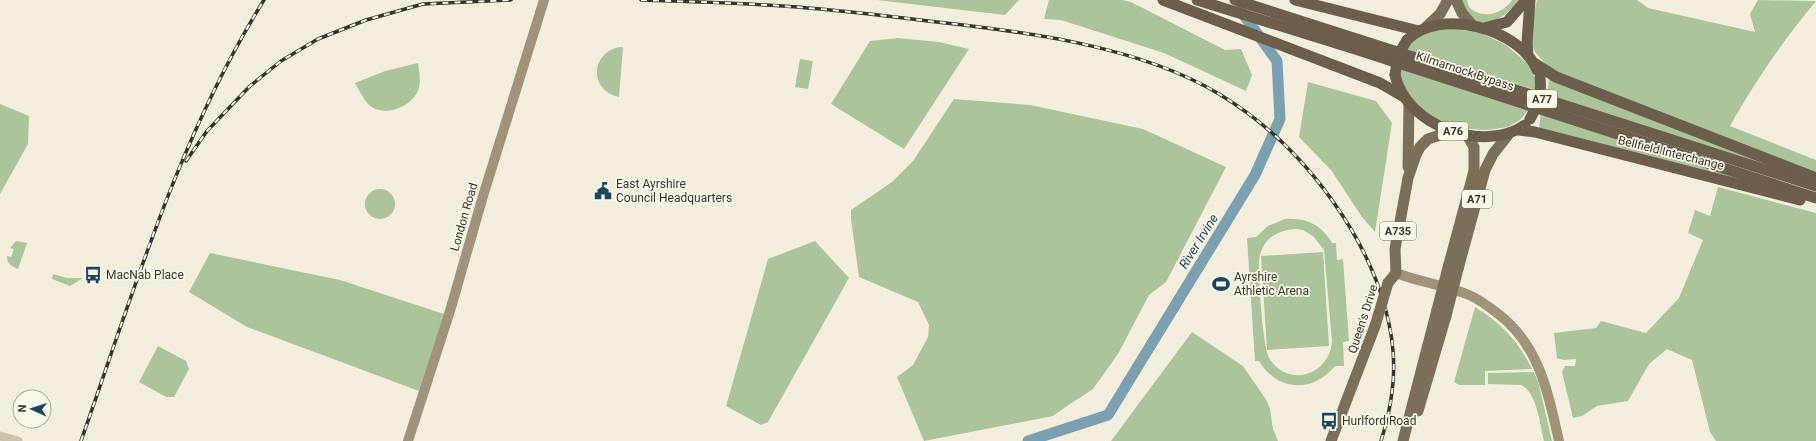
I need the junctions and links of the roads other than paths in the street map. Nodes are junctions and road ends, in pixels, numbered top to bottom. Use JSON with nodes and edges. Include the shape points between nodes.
{"nodes":[{"id":1,"x":544,"y":0,"type":"edge"},
{"id":2,"x":1163,"y":0,"type":"edge"},
{"id":3,"x":1197,"y":0,"type":"edge"},
{"id":4,"x":1235,"y":0,"type":"edge"},
{"id":5,"x":1295,"y":0,"type":"edge"},
{"id":6,"x":1448,"y":0,"type":"edge"},
{"id":7,"x":1456,"y":0,"type":"edge"},
{"id":8,"x":1526,"y":0,"type":"edge"},
{"id":9,"x":1530,"y":0,"type":"edge"},
{"id":10,"x":1473,"y":26,"type":"junction"},
{"id":11,"x":1484,"y":28,"type":"junction"},
{"id":12,"x":1422,"y":29,"type":"junction"},
{"id":13,"x":1531,"y":59,"type":"junction"},
{"id":14,"x":1406,"y":100,"type":"junction"},
{"id":15,"x":1519,"y":130,"type":"junction"},
{"id":16,"x":1452,"y":131,"type":"junction"},
{"id":17,"x":1467,"y":135,"type":"junction"},
{"id":18,"x":1508,"y":135,"type":"junction"},
{"id":19,"x":1408,"y":178,"type":"junction"},
{"id":20,"x":1816,"y":178,"type":"edge"},
{"id":21,"x":1816,"y":186,"type":"edge"},
{"id":22,"x":1816,"y":198,"type":"edge"},
{"id":23,"x":1816,"y":204,"type":"edge"},
{"id":24,"x":1453,"y":267,"type":"junction"},
{"id":25,"x":1396,"y":273,"type":"junction"},
{"id":26,"x":1441,"y":313,"type":"junction"},
{"id":27,"x":0,"y":436,"type":"edge"},
{"id":28,"x":18,"y":441,"type":"edge"},
{"id":29,"x":408,"y":441,"type":"edge"},
{"id":30,"x":1331,"y":441,"type":"edge"},
{"id":31,"x":1403,"y":441,"type":"edge"},
{"id":32,"x":1411,"y":441,"type":"edge"},
{"id":33,"x":1559,"y":441,"type":"edge"}],
"edges":[{"from":1,"to":29,"type":"main road","name":"London Road"},
{"from":2,"to":14,"type":"highway","via":[[1380,83]]},
{"from":3,"to":22,"type":"highway","name":"Kilmarnock Bypass","number":"A77"},
{"from":4,"to":21,"type":"highway","name":"Kilmarnock Bypass","number":"A77"},
{"from":5,"to":12,"type":"highway"},
{"from":6,"to":12,"type":"main road","via":[[1440,14]]},
{"from":7,"to":10,"type":"main road","via":[[1462,13]]},
{"from":8,"to":11,"type":"highway","number":"A76","via":[[1507,22]]},
{"from":9,"to":13,"type":"highway","number":"A76","via":[[1527,43]]},
{"from":10,"to":11,"type":"highway","number":"A76"},
{"from":10,"to":12,"type":"highway","number":"A76","via":[[1450,23]]},
{"from":11,"to":13,"type":"highway","number":"A76","via":[[1522,49]]},
{"from":12,"to":14,"type":"highway","number":"A76","bridge":true,"via":[[1407,40],[1398,55],[1395,75]]},
{"from":13,"to":15,"type":"highway","number":"A76","bridge":true,"via":[[1540,78],[1539,102],[1530,119]]},
{"from":13,"to":20,"type":"highway","number":"A77","via":[[1556,77]]},
{"from":14,"to":16,"type":"highway","number":"A76","via":[[1428,119]]},
{"from":14,"to":19,"type":"main road"},
{"from":15,"to":18,"type":"highway","number":"A76"},
{"from":15,"to":23,"type":"highway","name":"Bellfield Interchange"},
{"from":16,"to":17,"type":"highway","number":"A76"},
{"from":16,"to":19,"type":"main road","via":[[1423,142]]},
{"from":17,"to":18,"type":"highway","number":"A76"},
{"from":17,"to":24,"type":"main road","number":"A71","via":[[1474,147],[1474,171]]},
{"from":18,"to":24,"type":"main road","number":"A71","via":[[1493,154],[1485,170]]},
{"from":19,"to":25,"type":"main road","number":"A735","via":[[1395,249]]},
{"from":24,"to":26,"type":"main road","number":"A71","bridge":true},
{"from":25,"to":30,"type":"main road","name":"Queen's Drive","bridge":true,"via":[[1388,283],[1375,326]]},
{"from":25,"to":33,"type":"main road","via":[[1469,295],[1485,304],[1518,331],[1541,370]]},
{"from":26,"to":31,"type":"main road","number":"A71"},
{"from":26,"to":32,"type":"main road","number":"A71"},
{"from":27,"to":28,"type":"street"}]}
